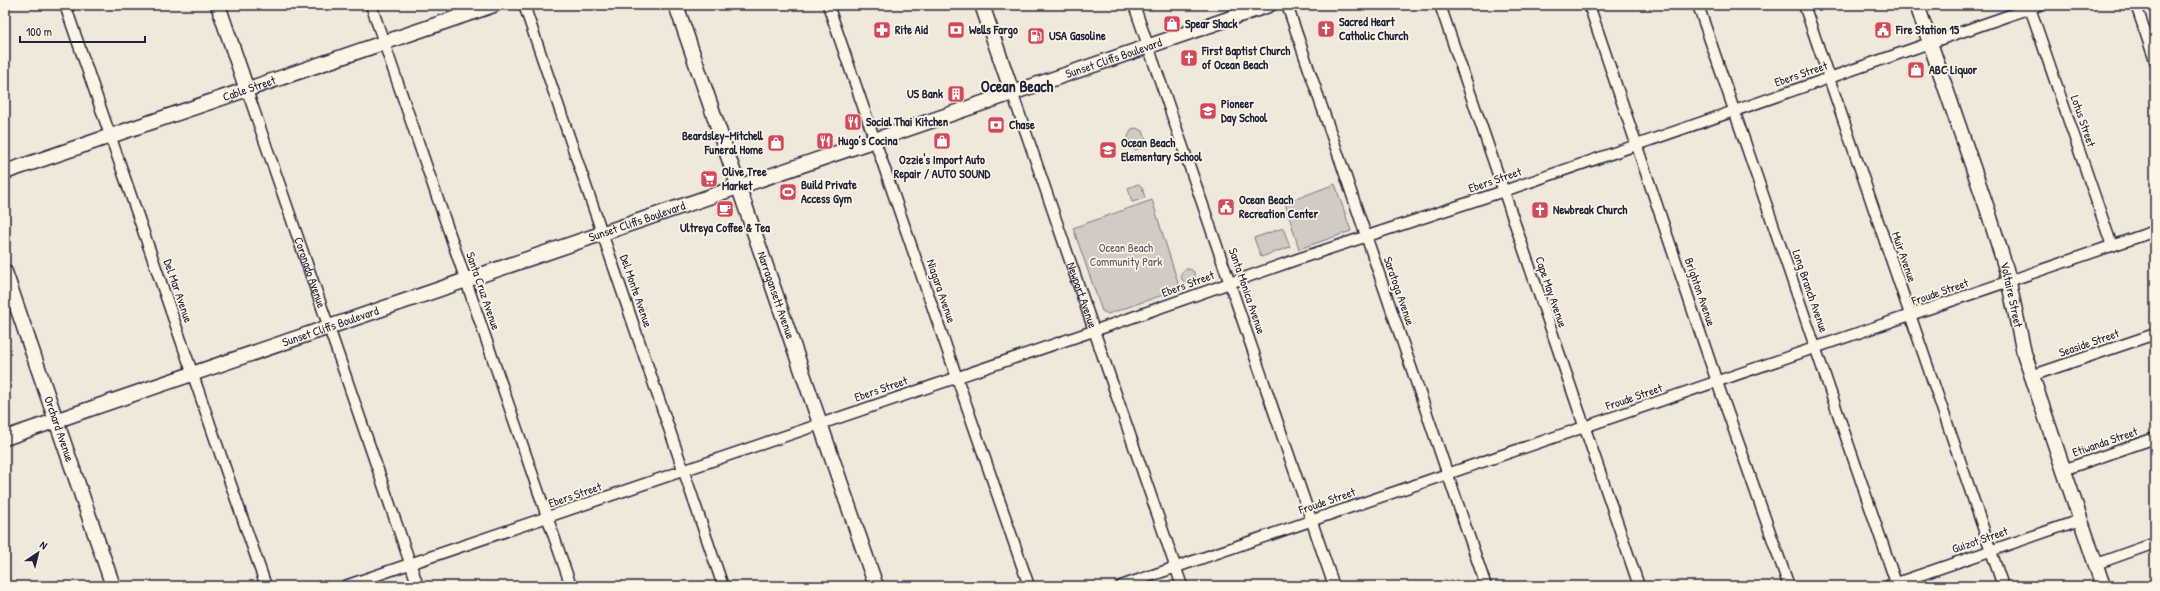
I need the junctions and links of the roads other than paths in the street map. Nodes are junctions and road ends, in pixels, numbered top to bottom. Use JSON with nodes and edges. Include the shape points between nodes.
{"nodes":[{"id":1,"x":65,"y":5,"type":"edge"},
{"id":2,"x":218,"y":5,"type":"edge"},
{"id":3,"x":371,"y":5,"type":"edge"},
{"id":4,"x":494,"y":5,"type":"edge"},
{"id":5,"x":524,"y":5,"type":"edge"},
{"id":6,"x":676,"y":5,"type":"edge"},
{"id":7,"x":828,"y":5,"type":"edge"},
{"id":8,"x":982,"y":5,"type":"edge"},
{"id":9,"x":1134,"y":5,"type":"edge"},
{"id":10,"x":1269,"y":5,"type":"edge"},
{"id":11,"x":1287,"y":5,"type":"edge"},
{"id":12,"x":1440,"y":5,"type":"edge"},
{"id":13,"x":1589,"y":5,"type":"edge"},
{"id":14,"x":1698,"y":5,"type":"edge"},
{"id":15,"x":1804,"y":5,"type":"edge"},
{"id":16,"x":1917,"y":5,"type":"edge"},
{"id":17,"x":2136,"y":5,"type":"edge"},
{"id":18,"x":2033,"y":6,"type":"edge"},
{"id":19,"x":384,"y":43,"type":"junction"},
{"id":20,"x":1931,"y":43,"type":"junction"},
{"id":21,"x":1149,"y":46,"type":"junction"},
{"id":22,"x":2155,"y":61,"type":"edge"},
{"id":23,"x":1830,"y":78,"type":"junction"},
{"id":24,"x":247,"y":90,"type":"junction"},
{"id":25,"x":1012,"y":92,"type":"junction"},
{"id":26,"x":1734,"y":110,"type":"junction"},
{"id":27,"x":110,"y":136,"type":"junction"},
{"id":28,"x":875,"y":139,"type":"junction"},
{"id":29,"x":1636,"y":144,"type":"junction"},
{"id":30,"x":5,"y":172,"type":"edge"},
{"id":31,"x":738,"y":187,"type":"junction"},
{"id":32,"x":1504,"y":191,"type":"junction"},
{"id":33,"x":2155,"y":231,"type":"edge"},
{"id":34,"x":602,"y":234,"type":"junction"},
{"id":35,"x":1367,"y":235,"type":"junction"},
{"id":36,"x":2112,"y":246,"type":"junction"},
{"id":37,"x":5,"y":272,"type":"edge"},
{"id":38,"x":465,"y":281,"type":"junction"},
{"id":39,"x":2009,"y":281,"type":"junction"},
{"id":40,"x":1230,"y":283,"type":"junction"},
{"id":41,"x":1911,"y":316,"type":"junction"},
{"id":42,"x":329,"y":328,"type":"junction"},
{"id":43,"x":1093,"y":330,"type":"junction"},
{"id":44,"x":2155,"y":334,"type":"edge"},
{"id":45,"x":1815,"y":348,"type":"junction"},
{"id":46,"x":192,"y":374,"type":"junction"},
{"id":47,"x":956,"y":376,"type":"junction"},
{"id":48,"x":2032,"y":376,"type":"junction"},
{"id":49,"x":1717,"y":382,"type":"junction"},
{"id":50,"x":57,"y":421,"type":"junction"},
{"id":51,"x":820,"y":423,"type":"junction"},
{"id":52,"x":1584,"y":428,"type":"junction"},
{"id":53,"x":5,"y":438,"type":"edge"},
{"id":54,"x":2155,"y":438,"type":"edge"},
{"id":55,"x":2063,"y":470,"type":"junction"},
{"id":56,"x":683,"y":471,"type":"junction"},
{"id":57,"x":1447,"y":474,"type":"junction"},
{"id":58,"x":547,"y":518,"type":"junction"},
{"id":59,"x":1311,"y":520,"type":"junction"},
{"id":60,"x":2080,"y":520,"type":"junction"},
{"id":61,"x":2155,"y":543,"type":"edge"},
{"id":62,"x":1991,"y":550,"type":"junction"},
{"id":63,"x":410,"y":564,"type":"junction"},
{"id":64,"x":2096,"y":564,"type":"junction"},
{"id":65,"x":1176,"y":568,"type":"junction"},
{"id":66,"x":1894,"y":585,"type":"edge"},
{"id":67,"x":113,"y":586,"type":"edge"},
{"id":68,"x":266,"y":586,"type":"edge"},
{"id":69,"x":345,"y":586,"type":"edge"},
{"id":70,"x":418,"y":586,"type":"edge"},
{"id":71,"x":571,"y":586,"type":"edge"},
{"id":72,"x":722,"y":586,"type":"edge"},
{"id":73,"x":876,"y":586,"type":"edge"},
{"id":74,"x":1029,"y":586,"type":"edge"},
{"id":75,"x":1121,"y":586,"type":"edge"},
{"id":76,"x":1182,"y":586,"type":"edge"},
{"id":77,"x":1334,"y":586,"type":"edge"},
{"id":78,"x":1486,"y":586,"type":"edge"},
{"id":79,"x":1639,"y":586,"type":"edge"},
{"id":80,"x":1788,"y":586,"type":"edge"},
{"id":81,"x":2003,"y":586,"type":"edge"},
{"id":82,"x":2103,"y":586,"type":"edge"}],
"edges":[{"from":1,"to":27,"type":"street","name":"Del Mar Avenue"},
{"from":2,"to":24,"type":"main road","name":"Coronado Avenue"},
{"from":3,"to":19,"type":"street","name":"Santa Cruz Avenue"},
{"from":4,"to":19,"type":"main road","name":"Cable Street"},
{"from":5,"to":34,"type":"street","name":"Del Monte Avenue"},
{"from":6,"to":31,"type":"main road","name":"Narragansett Avenue"},
{"from":7,"to":28,"type":"street","name":"Niagara Avenue"},
{"from":8,"to":25,"type":"main road","name":"Newport Avenue"},
{"from":9,"to":21,"type":"street","name":"Santa Monica Avenue"},
{"from":10,"to":21,"type":"main road","name":"Sunset Cliffs Boulevard"},
{"from":11,"to":35,"type":"street","name":"Saratoga Avenue"},
{"from":12,"to":32,"type":"street","name":"Cape May Avenue"},
{"from":13,"to":29,"type":"street","name":"Brighton Avenue"},
{"from":14,"to":26,"type":"street","name":"Long Branch Avenue"},
{"from":15,"to":23,"type":"street","name":"Muir Avenue"},
{"from":16,"to":20,"type":"main road","name":"Voltaire Street"},
{"from":17,"to":22,"type":"street"},
{"from":18,"to":20,"type":"street","name":"Ebers Street"},
{"from":18,"to":36,"type":"street","name":"Lotus Street"},
{"from":19,"to":24,"type":"main road","name":"Cable Street"},
{"from":19,"to":38,"type":"street","name":"Santa Cruz Avenue"},
{"from":20,"to":23,"type":"street","name":"Ebers Street"},
{"from":20,"to":39,"type":"main road","name":"Voltaire Street"},
{"from":21,"to":25,"type":"main road","name":"Sunset Cliffs Boulevard"},
{"from":21,"to":40,"type":"street","name":"Santa Monica Avenue"},
{"from":23,"to":26,"type":"street","name":"Ebers Street"},
{"from":23,"to":41,"type":"street","name":"Muir Avenue"},
{"from":24,"to":27,"type":"main road","name":"Cable Street"},
{"from":24,"to":42,"type":"street","name":"Coronado Avenue"},
{"from":25,"to":28,"type":"main road","name":"Sunset Cliffs Boulevard"},
{"from":25,"to":43,"type":"street","name":"Newport Avenue"},
{"from":26,"to":29,"type":"street","name":"Ebers Street"},
{"from":26,"to":45,"type":"street","name":"Long Branch Avenue"},
{"from":27,"to":30,"type":"main road","name":"Cable Street"},
{"from":27,"to":46,"type":"street","name":"Del Mar Avenue"},
{"from":28,"to":31,"type":"main road","name":"Sunset Cliffs Boulevard"},
{"from":28,"to":47,"type":"street","name":"Niagara Avenue"},
{"from":29,"to":32,"type":"street","name":"Ebers Street"},
{"from":29,"to":49,"type":"street","name":"Brighton Avenue"},
{"from":31,"to":34,"type":"main road","name":"Sunset Cliffs Boulevard"},
{"from":31,"to":51,"type":"main road","name":"Narragansett Avenue"},
{"from":32,"to":35,"type":"street","name":"Ebers Street"},
{"from":32,"to":52,"type":"street","name":"Cape May Avenue"},
{"from":33,"to":36,"type":"street","name":"Froude Street"},
{"from":34,"to":38,"type":"main road","name":"Sunset Cliffs Boulevard"},
{"from":34,"to":56,"type":"street","name":"Del Monte Avenue"},
{"from":35,"to":40,"type":"street","name":"Ebers Street"},
{"from":35,"to":57,"type":"street","name":"Saratoga Avenue"},
{"from":36,"to":39,"type":"street","name":"Froude Street"},
{"from":37,"to":50,"type":"main road","name":"Orchard Avenue"},
{"from":38,"to":42,"type":"main road","name":"Sunset Cliffs Boulevard"},
{"from":38,"to":58,"type":"street","name":"Santa Cruz Avenue"},
{"from":39,"to":41,"type":"street","name":"Froude Street"},
{"from":39,"to":48,"type":"main road","name":"Voltaire Street","via":[[2020,338]]},
{"from":40,"to":43,"type":"street","name":"Ebers Street"},
{"from":40,"to":59,"type":"street","name":"Santa Monica Avenue"},
{"from":41,"to":45,"type":"street","name":"Froude Street"},
{"from":41,"to":62,"type":"street","name":"Muir Avenue"},
{"from":42,"to":46,"type":"main road","name":"Sunset Cliffs Boulevard"},
{"from":42,"to":63,"type":"street","name":"Coronado Avenue"},
{"from":43,"to":47,"type":"street","name":"Ebers Street"},
{"from":43,"to":65,"type":"street","name":"Newport Avenue"},
{"from":44,"to":48,"type":"street","name":"Seaside Street"},
{"from":45,"to":49,"type":"street","name":"Froude Street"},
{"from":45,"to":66,"type":"street","name":"Long Branch Avenue"},
{"from":46,"to":50,"type":"main road","name":"Sunset Cliffs Boulevard"},
{"from":46,"to":68,"type":"street","name":"Del Mar Avenue"},
{"from":47,"to":51,"type":"street","name":"Ebers Street"},
{"from":47,"to":74,"type":"street","name":"Niagara Avenue"},
{"from":48,"to":55,"type":"main road","name":"Voltaire Street"},
{"from":49,"to":52,"type":"street","name":"Froude Street"},
{"from":49,"to":80,"type":"street","name":"Brighton Avenue"},
{"from":50,"to":53,"type":"main road","name":"Sunset Cliffs Boulevard"},
{"from":50,"to":67,"type":"main road","name":"Orchard Avenue"},
{"from":51,"to":56,"type":"street","name":"Ebers Street"},
{"from":51,"to":73,"type":"main road","name":"Narragansett Avenue"},
{"from":52,"to":57,"type":"street","name":"Froude Street"},
{"from":52,"to":79,"type":"street","name":"Cape May Avenue"},
{"from":54,"to":55,"type":"street","name":"Etiwanda Street"},
{"from":55,"to":60,"type":"main road","name":"Voltaire Street"},
{"from":56,"to":58,"type":"street","name":"Ebers Street"},
{"from":56,"to":72,"type":"street","name":"Del Monte Avenue"},
{"from":57,"to":59,"type":"street","name":"Froude Street"},
{"from":57,"to":78,"type":"street","name":"Saratoga Avenue"},
{"from":58,"to":63,"type":"street","name":"Ebers Street"},
{"from":58,"to":71,"type":"street","name":"Santa Cruz Avenue"},
{"from":59,"to":65,"type":"street","name":"Froude Street"},
{"from":59,"to":77,"type":"street","name":"Santa Monica Avenue"},
{"from":60,"to":62,"type":"street","name":"Guizot Street"},
{"from":60,"to":64,"type":"main road","name":"Voltaire Street"},
{"from":61,"to":64,"type":"street"},
{"from":62,"to":66,"type":"street","name":"Guizot Street"},
{"from":62,"to":81,"type":"street","name":"Muir Avenue"},
{"from":63,"to":69,"type":"street","name":"Ebers Street"},
{"from":63,"to":70,"type":"street","name":"Coronado Avenue"},
{"from":64,"to":82,"type":"main road","name":"Voltaire Street"},
{"from":65,"to":75,"type":"street","name":"Froude Street"},
{"from":65,"to":76,"type":"street","name":"Newport Avenue"}]}
